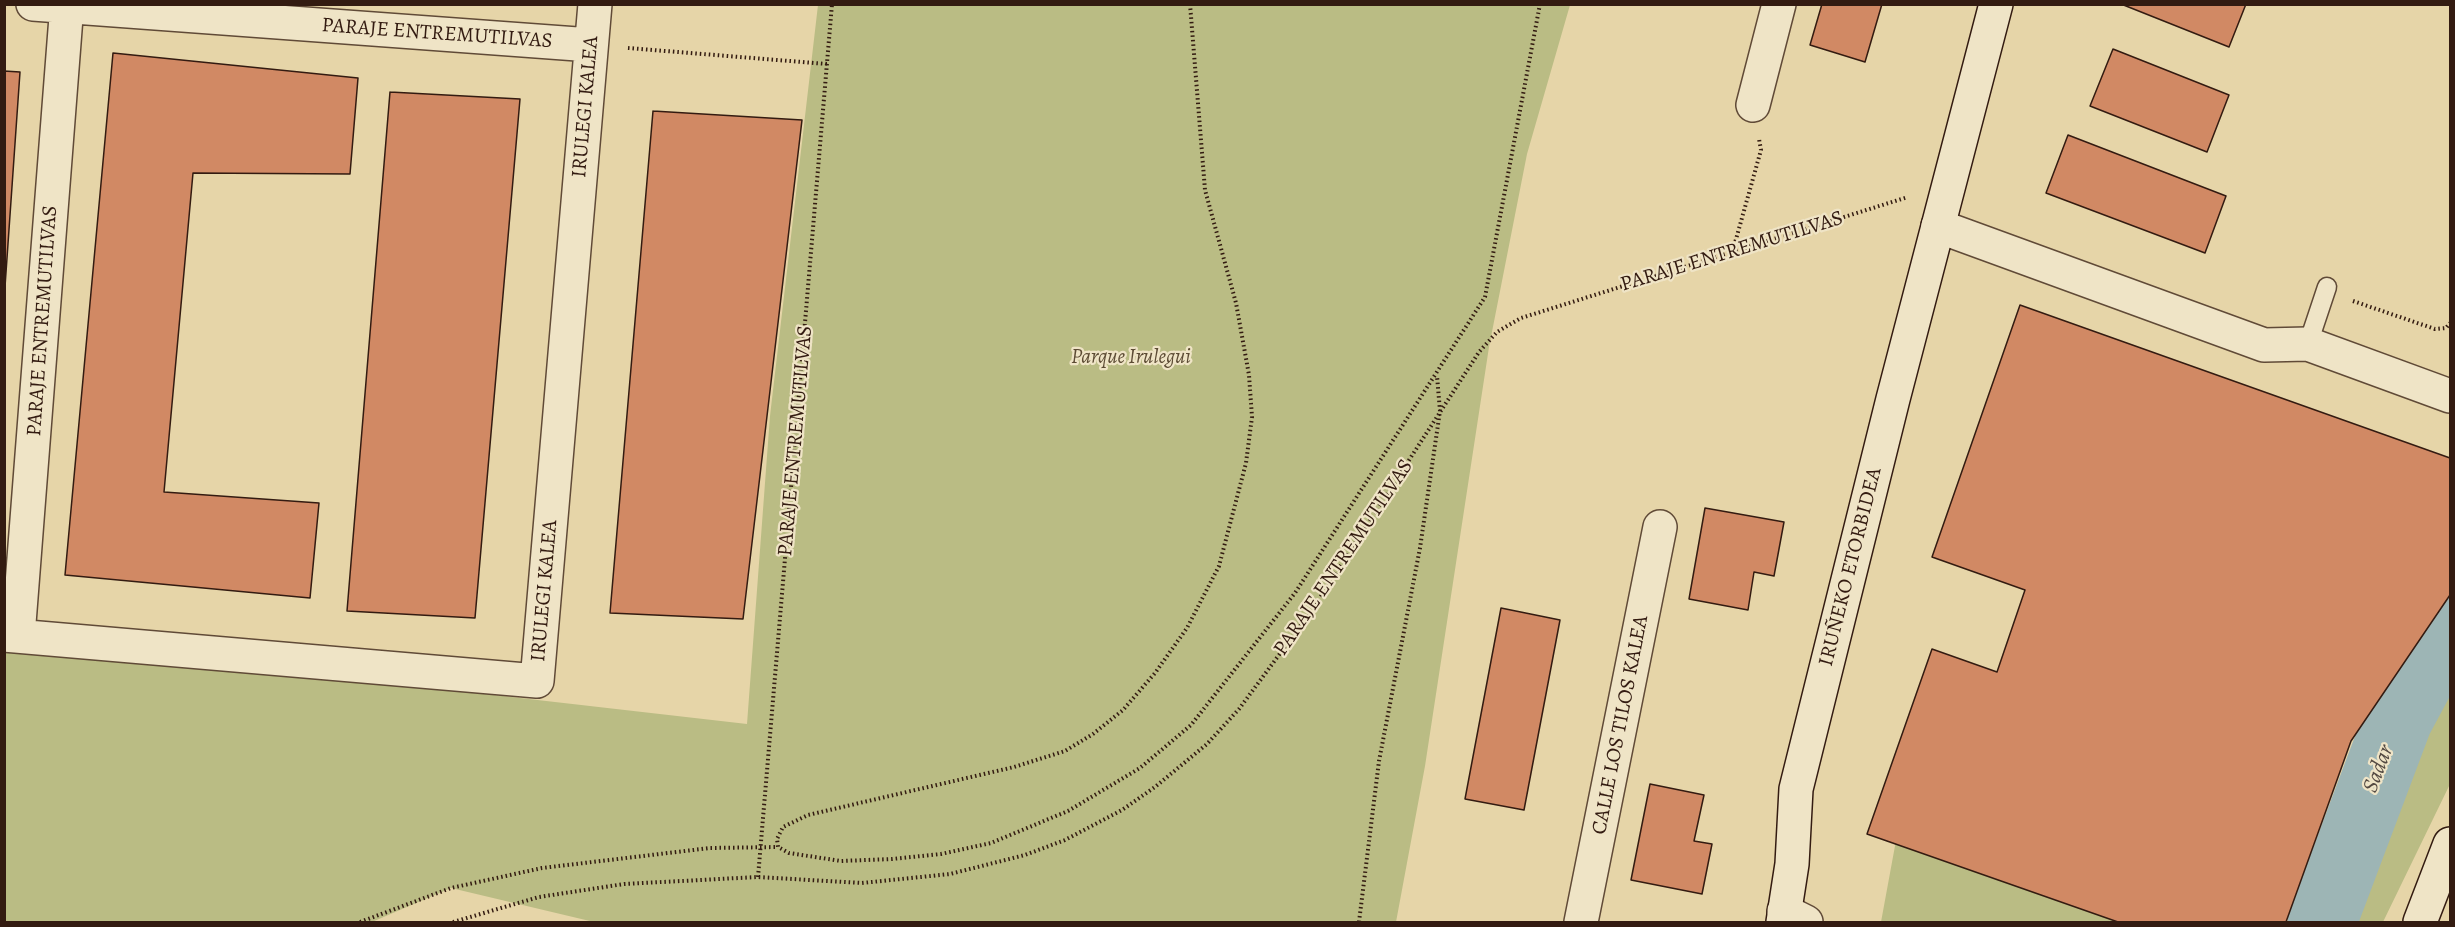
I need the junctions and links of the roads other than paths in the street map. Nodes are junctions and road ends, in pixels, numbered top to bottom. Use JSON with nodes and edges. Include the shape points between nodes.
{"nodes":[{"id":1,"x":33,"y":4,"type":"edge"},
{"id":2,"x":594,"y":4,"type":"edge"},
{"id":3,"x":1779,"y":4,"type":"edge"},
{"id":4,"x":1996,"y":4,"type":"edge"},
{"id":5,"x":67,"y":6,"type":"edge"},
{"id":6,"x":591,"y":45,"type":"junction"},
{"id":7,"x":1753,"y":105,"type":"road end"},
{"id":8,"x":1938,"y":226,"type":"junction"},
{"id":9,"x":2327,"y":287,"type":"dead end"},
{"id":10,"x":2308,"y":344,"type":"junction"},
{"id":11,"x":2451,"y":396,"type":"edge"},
{"id":12,"x":1660,"y":527,"type":"dead end"},
{"id":13,"x":11,"y":636,"type":"edge"},
{"id":14,"x":2451,"y":844,"type":"edge"},
{"id":15,"x":1791,"y":919,"type":"edge"},
{"id":16,"x":1581,"y":922,"type":"edge"},
{"id":17,"x":2420,"y":922,"type":"edge"}],
"edges":[{"from":1,"to":5,"type":"street","name":"PARAJE ENTREMUTILVAS"},
{"from":2,"to":6,"type":"street","name":"IRULEGI KALEA"},
{"from":3,"to":7,"type":"street"},
{"from":4,"to":8,"type":"street","name":"IRUÑEKO ETORBIDEA"},
{"from":5,"to":6,"type":"street","name":"PARAJE ENTREMUTILVAS"},
{"from":5,"to":13,"type":"street","name":"PARAJE ENTREMUTILVAS"},
{"from":6,"to":13,"type":"street","name":"IRULEGI KALEA","via":[[537,681]]},
{"from":8,"to":10,"type":"street","via":[[2264,345]]},
{"from":8,"to":15,"type":"street","name":"IRUÑEKO ETORBIDEA","via":[[1796,789]]},
{"from":9,"to":10,"type":"lane"},
{"from":10,"to":11,"type":"street"},
{"from":12,"to":16,"type":"street","name":"CALLE LOS TILOS KALEA"},
{"from":14,"to":17,"type":"street"}]}
